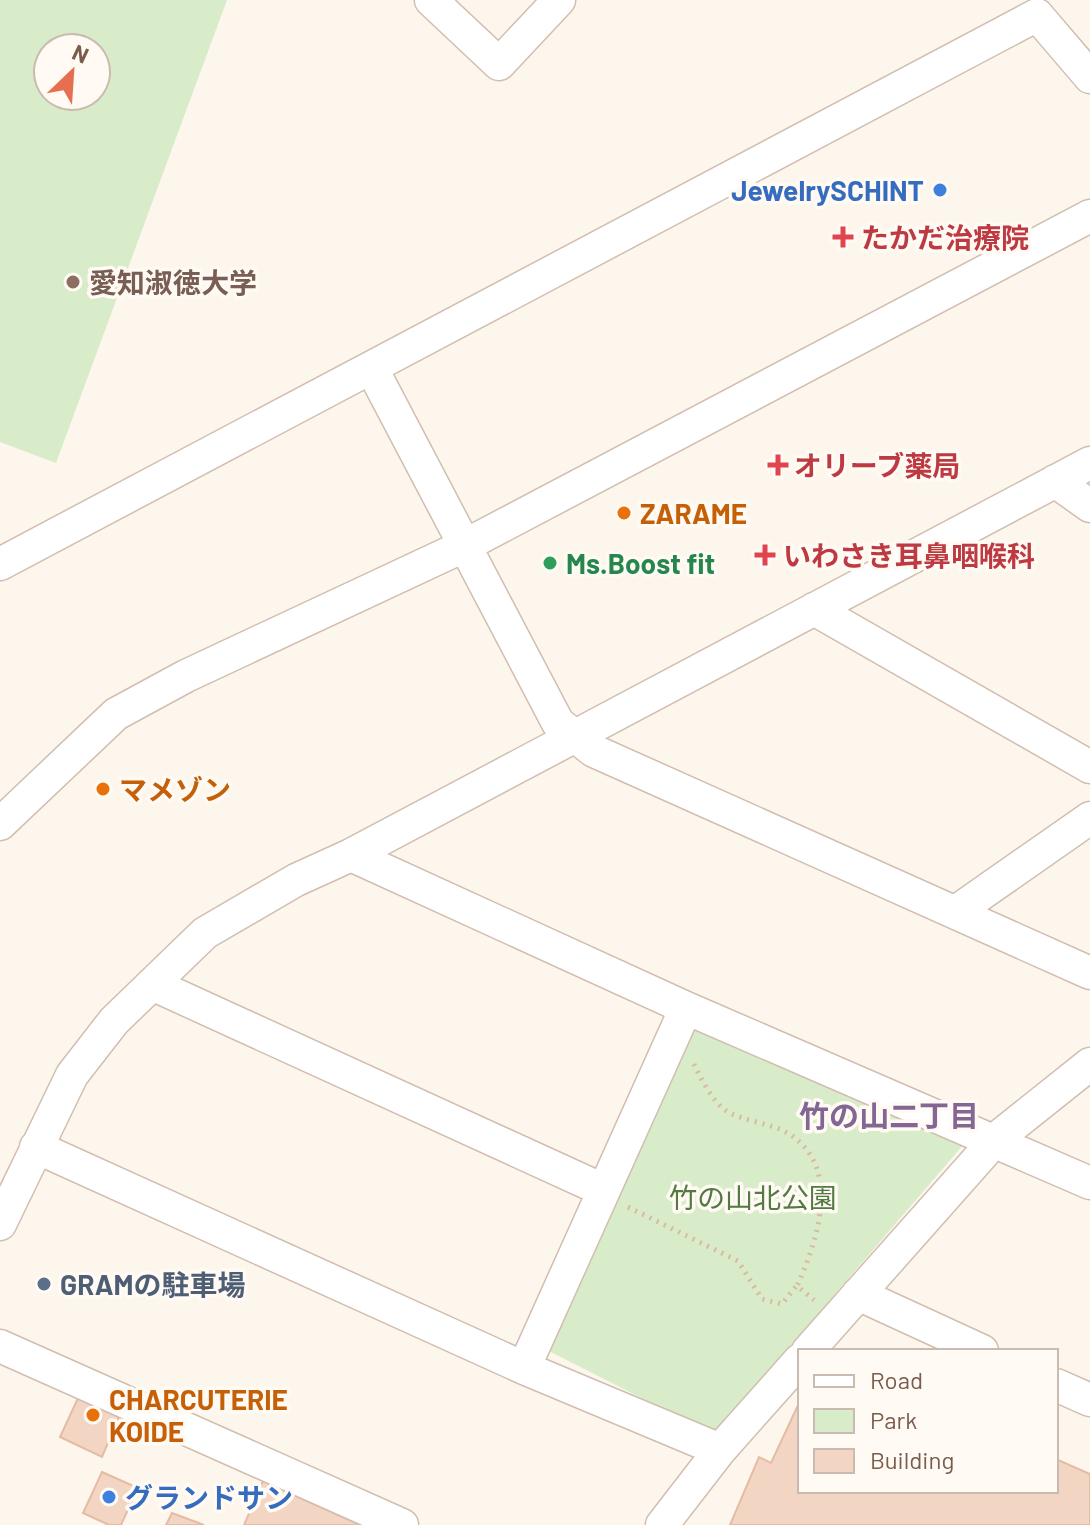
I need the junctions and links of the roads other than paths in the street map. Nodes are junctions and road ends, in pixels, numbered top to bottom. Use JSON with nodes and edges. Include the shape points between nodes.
{"nodes":[{"id":1,"x":431,"y":0,"type":"edge"},
{"id":2,"x":559,"y":0,"type":"edge"},
{"id":3,"x":1090,"y":77,"type":"edge"},
{"id":4,"x":1090,"y":216,"type":"edge"},
{"id":5,"x":372,"y":369,"type":"junction"},
{"id":6,"x":1090,"y":463,"type":"edge"},
{"id":7,"x":1055,"y":481,"type":"junction"},
{"id":8,"x":1090,"y":506,"type":"edge"},
{"id":9,"x":464,"y":546,"type":"junction"},
{"id":10,"x":0,"y":564,"type":"edge"},
{"id":11,"x":814,"y":609,"type":"junction"},
{"id":12,"x":574,"y":736,"type":"junction"},
{"id":13,"x":1090,"y":767,"type":"edge"},
{"id":14,"x":1090,"y":818,"type":"edge"},
{"id":15,"x":0,"y":824,"type":"edge"},
{"id":16,"x":351,"y":855,"type":"junction"},
{"id":17,"x":957,"y":911,"type":"junction"},
{"id":18,"x":1090,"y":973,"type":"edge"},
{"id":19,"x":152,"y":984,"type":"junction"},
{"id":20,"x":681,"y":1018,"type":"junction"},
{"id":21,"x":1090,"y":1064,"type":"edge"},
{"id":22,"x":996,"y":1139,"type":"junction"},
{"id":23,"x":36,"y":1147,"type":"junction"},
{"id":24,"x":1090,"y":1183,"type":"edge"},
{"id":25,"x":603,"y":1190,"type":"junction"},
{"id":26,"x":0,"y":1224,"type":"edge"},
{"id":27,"x":858,"y":1294,"type":"junction"},
{"id":28,"x":0,"y":1346,"type":"edge"},
{"id":29,"x":810,"y":1349,"type":"edge"},
{"id":30,"x":978,"y":1349,"type":"edge"},
{"id":31,"x":798,"y":1362,"type":"edge"},
{"id":32,"x":524,"y":1368,"type":"junction"},
{"id":33,"x":1058,"y":1386,"type":"edge"},
{"id":34,"x":1090,"y":1400,"type":"edge"},
{"id":35,"x":720,"y":1450,"type":"junction"},
{"id":36,"x":402,"y":1525,"type":"edge"},
{"id":37,"x":662,"y":1525,"type":"edge"}],
"edges":[{"from":1,"to":2,"type":"street","via":[[499,64]]},
{"from":3,"to":5,"type":"street","via":[[1037,15]]},
{"from":4,"to":9,"type":"street"},
{"from":5,"to":9,"type":"street"},
{"from":5,"to":10,"type":"street"},
{"from":6,"to":7,"type":"street"},
{"from":7,"to":8,"type":"street"},
{"from":7,"to":11,"type":"street"},
{"from":9,"to":12,"type":"street","via":[[558,723]]},
{"from":9,"to":15,"type":"street","via":[[116,714]]},
{"from":11,"to":12,"type":"street"},
{"from":11,"to":13,"type":"street"},
{"from":12,"to":16,"type":"street"},
{"from":12,"to":17,"type":"street","via":[[594,751]]},
{"from":14,"to":17,"type":"street"},
{"from":16,"to":19,"type":"street","via":[[205,933]]},
{"from":16,"to":20,"type":"street"},
{"from":17,"to":18,"type":"street"},
{"from":19,"to":23,"type":"street","via":[[114,1021],[72,1075]]},
{"from":19,"to":25,"type":"street"},
{"from":20,"to":22,"type":"street"},
{"from":20,"to":25,"type":"street"},
{"from":21,"to":22,"type":"street"},
{"from":22,"to":24,"type":"street"},
{"from":22,"to":27,"type":"street"},
{"from":23,"to":26,"type":"street"},
{"from":23,"to":32,"type":"street"},
{"from":25,"to":32,"type":"street"},
{"from":27,"to":29,"type":"street"},
{"from":27,"to":30,"type":"street"},
{"from":28,"to":36,"type":"street"},
{"from":31,"to":35,"type":"street"},
{"from":32,"to":35,"type":"street"},
{"from":33,"to":34,"type":"street"},
{"from":35,"to":37,"type":"street"}]}
